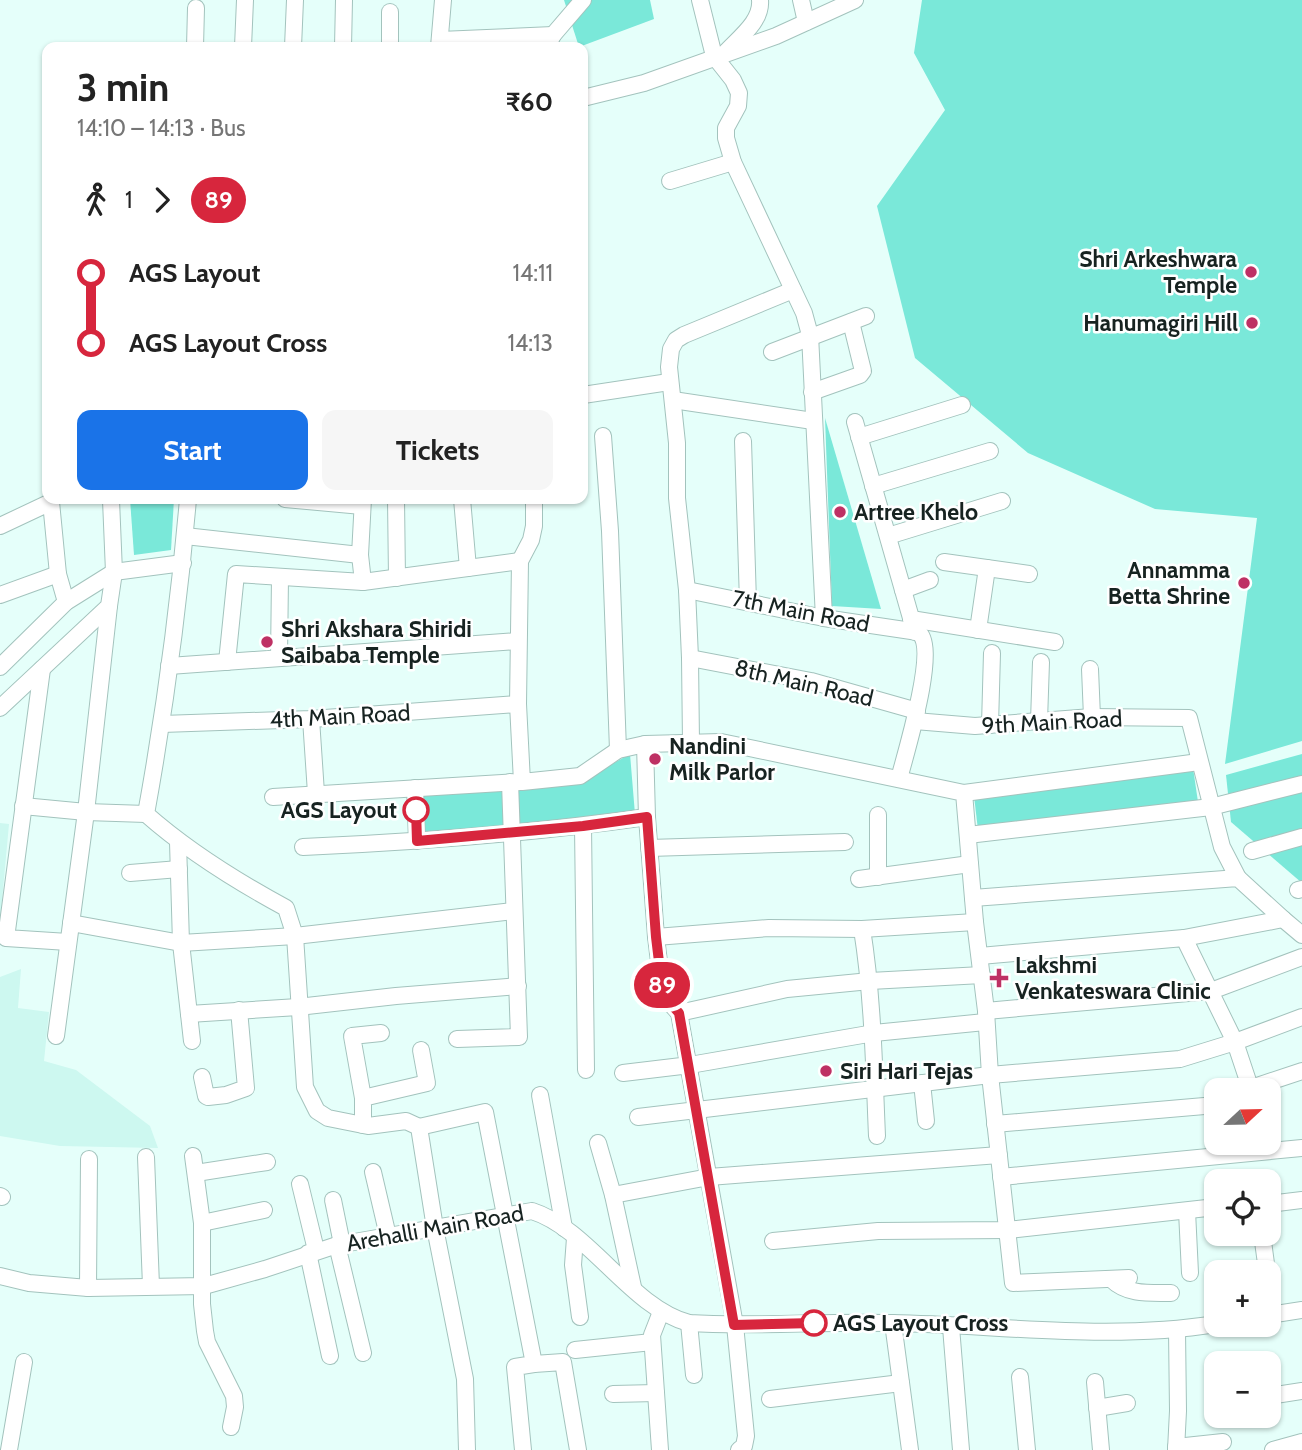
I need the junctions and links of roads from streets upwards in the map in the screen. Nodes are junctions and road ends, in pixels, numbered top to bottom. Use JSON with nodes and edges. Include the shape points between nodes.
{"nodes":[{"id":1,"x":245,"y":0,"type":"edge"},
{"id":2,"x":295,"y":0,"type":"edge"},
{"id":3,"x":344,"y":0,"type":"edge"},
{"id":4,"x":443,"y":0,"type":"edge"},
{"id":5,"x":583,"y":0,"type":"edge"},
{"id":6,"x":700,"y":0,"type":"edge"},
{"id":7,"x":760,"y":0,"type":"edge"},
{"id":8,"x":801,"y":0,"type":"edge"},
{"id":9,"x":855,"y":0,"type":"edge"},
{"id":10,"x":196,"y":8,"type":"dead end"},
{"id":11,"x":390,"y":12,"type":"dead end"},
{"id":12,"x":806,"y":22,"type":"junction"},
{"id":13,"x":550,"y":41,"type":"edge"},
{"id":14,"x":195,"y":42,"type":"edge"},
{"id":15,"x":243,"y":42,"type":"edge"},
{"id":16,"x":293,"y":42,"type":"edge"},
{"id":17,"x":343,"y":42,"type":"edge"},
{"id":18,"x":390,"y":42,"type":"edge"},
{"id":19,"x":440,"y":42,"type":"edge"},
{"id":20,"x":513,"y":42,"type":"edge"},
{"id":21,"x":720,"y":55,"type":"junction"},
{"id":22,"x":588,"y":97,"type":"edge"},
{"id":23,"x":733,"y":162,"type":"junction"},
{"id":24,"x":670,"y":181,"type":"dead end"},
{"id":25,"x":793,"y":290,"type":"junction"},
{"id":26,"x":810,"y":335,"type":"junction"},
{"id":27,"x":772,"y":352,"type":"dead end"},
{"id":28,"x":669,"y":382,"type":"junction"},
{"id":29,"x":812,"y":392,"type":"junction"},
{"id":30,"x":588,"y":394,"type":"edge"},
{"id":31,"x":673,"y":400,"type":"junction"},
{"id":32,"x":962,"y":405,"type":"dead end"},
{"id":33,"x":813,"y":421,"type":"junction"},
{"id":34,"x":603,"y":436,"type":"dead end"},
{"id":35,"x":743,"y":441,"type":"dead end"},
{"id":36,"x":990,"y":451,"type":"dead end"},
{"id":37,"x":873,"y":486,"type":"junction"},
{"id":38,"x":1002,"y":501,"type":"dead end"},
{"id":39,"x":43,"y":504,"type":"edge"},
{"id":40,"x":51,"y":504,"type":"edge"},
{"id":41,"x":111,"y":504,"type":"edge"},
{"id":42,"x":188,"y":504,"type":"edge"},
{"id":43,"x":362,"y":504,"type":"edge"},
{"id":44,"x":396,"y":504,"type":"edge"},
{"id":45,"x":462,"y":504,"type":"edge"},
{"id":46,"x":534,"y":504,"type":"edge"},
{"id":47,"x":0,"y":526,"type":"edge"},
{"id":48,"x":185,"y":536,"type":"junction"},
{"id":49,"x":888,"y":536,"type":"junction"},
{"id":50,"x":360,"y":555,"type":"junction"},
{"id":51,"x":520,"y":561,"type":"junction"},
{"id":52,"x":944,"y":562,"type":"dead end"},
{"id":53,"x":183,"y":563,"type":"junction"},
{"id":54,"x":468,"y":568,"type":"junction"},
{"id":55,"x":987,"y":568,"type":"junction"},
{"id":56,"x":114,"y":572,"type":"junction"},
{"id":57,"x":58,"y":574,"type":"junction"},
{"id":58,"x":1029,"y":574,"type":"dead end"},
{"id":59,"x":280,"y":577,"type":"junction"},
{"id":60,"x":397,"y":578,"type":"junction"},
{"id":61,"x":930,"y":580,"type":"dead end"},
{"id":62,"x":363,"y":582,"type":"junction"},
{"id":63,"x":687,"y":590,"type":"junction"},
{"id":64,"x":903,"y":590,"type":"junction"},
{"id":65,"x":0,"y":595,"type":"edge"},
{"id":66,"x":66,"y":602,"type":"junction"},
{"id":67,"x":748,"y":602,"type":"junction"},
{"id":68,"x":109,"y":606,"type":"junction"},
{"id":69,"x":824,"y":618,"type":"junction"},
{"id":70,"x":913,"y":626,"type":"junction"},
{"id":71,"x":978,"y":630,"type":"junction"},
{"id":72,"x":518,"y":641,"type":"junction"},
{"id":73,"x":1055,"y":642,"type":"dead end"},
{"id":74,"x":992,"y":653,"type":"dead end"},
{"id":75,"x":690,"y":657,"type":"junction"},
{"id":76,"x":279,"y":658,"type":"junction"},
{"id":77,"x":227,"y":662,"type":"junction"},
{"id":78,"x":1041,"y":662,"type":"dead end"},
{"id":79,"x":169,"y":666,"type":"junction"},
{"id":80,"x":0,"y":667,"type":"edge"},
{"id":81,"x":42,"y":669,"type":"junction"},
{"id":82,"x":1090,"y":669,"type":"dead end"},
{"id":83,"x":518,"y":704,"type":"junction"},
{"id":84,"x":0,"y":708,"type":"edge"},
{"id":85,"x":916,"y":716,"type":"junction"},
{"id":86,"x":1092,"y":717,"type":"junction"},
{"id":87,"x":311,"y":719,"type":"junction"},
{"id":88,"x":1039,"y":721,"type":"junction"},
{"id":89,"x":162,"y":724,"type":"junction"},
{"id":90,"x":990,"y":725,"type":"junction"},
{"id":91,"x":691,"y":743,"type":"junction"},
{"id":92,"x":645,"y":744,"type":"junction"},
{"id":93,"x":618,"y":750,"type":"junction"},
{"id":94,"x":1199,"y":762,"type":"junction"},
{"id":95,"x":899,"y":779,"type":"junction"},
{"id":96,"x":516,"y":782,"type":"junction"},
{"id":97,"x":1302,"y":784,"type":"edge"},
{"id":98,"x":415,"y":788,"type":"junction"},
{"id":99,"x":316,"y":793,"type":"junction"},
{"id":100,"x":964,"y":793,"type":"junction"},
{"id":101,"x":273,"y":797,"type":"dead end"},
{"id":102,"x":23,"y":806,"type":"junction"},
{"id":103,"x":1211,"y":807,"type":"junction"},
{"id":104,"x":86,"y":813,"type":"junction"},
{"id":105,"x":146,"y":814,"type":"junction"},
{"id":106,"x":878,"y":815,"type":"dead end"},
{"id":107,"x":647,"y":817,"type":"junction"},
{"id":108,"x":583,"y":826,"type":"junction"},
{"id":109,"x":512,"y":832,"type":"junction"},
{"id":110,"x":968,"y":835,"type":"junction"},
{"id":111,"x":1302,"y":836,"type":"edge"},
{"id":112,"x":417,"y":841,"type":"junction"},
{"id":113,"x":178,"y":842,"type":"junction"},
{"id":114,"x":845,"y":842,"type":"dead end"},
{"id":115,"x":303,"y":847,"type":"dead end"},
{"id":116,"x":649,"y":848,"type":"junction"},
{"id":117,"x":1252,"y":851,"type":"dead end"},
{"id":118,"x":970,"y":864,"type":"junction"},
{"id":119,"x":179,"y":869,"type":"junction"},
{"id":120,"x":130,"y":873,"type":"dead end"},
{"id":121,"x":878,"y":877,"type":"junction"},
{"id":122,"x":859,"y":878,"type":"dead end"},
{"id":123,"x":1238,"y":878,"type":"junction"},
{"id":124,"x":973,"y":898,"type":"junction"},
{"id":125,"x":513,"y":911,"type":"junction"},
{"id":126,"x":1283,"y":919,"type":"junction"},
{"id":127,"x":975,"y":922,"type":"junction"},
{"id":128,"x":71,"y":923,"type":"junction"},
{"id":129,"x":863,"y":929,"type":"junction"},
{"id":130,"x":1302,"y":935,"type":"edge"},
{"id":131,"x":295,"y":936,"type":"junction"},
{"id":132,"x":656,"y":937,"type":"junction"},
{"id":133,"x":1184,"y":938,"type":"junction"},
{"id":134,"x":68,"y":942,"type":"junction"},
{"id":135,"x":181,"y":943,"type":"junction"},
{"id":136,"x":980,"y":956,"type":"junction"},
{"id":137,"x":1302,"y":957,"type":"edge"},
{"id":138,"x":982,"y":975,"type":"junction"},
{"id":139,"x":870,"y":981,"type":"junction"},
{"id":140,"x":519,"y":986,"type":"junction"},
{"id":141,"x":1212,"y":990,"type":"junction"},
{"id":142,"x":298,"y":1007,"type":"junction"},
{"id":143,"x":239,"y":1010,"type":"junction"},
{"id":144,"x":679,"y":1013,"type":"junction"},
{"id":145,"x":189,"y":1014,"type":"junction"},
{"id":146,"x":986,"y":1016,"type":"junction"},
{"id":147,"x":1302,"y":1017,"type":"edge"},
{"id":148,"x":381,"y":1033,"type":"dead end"},
{"id":149,"x":874,"y":1033,"type":"junction"},
{"id":150,"x":55,"y":1036,"type":"dead end"},
{"id":151,"x":457,"y":1039,"type":"dead end"},
{"id":152,"x":192,"y":1041,"type":"dead end"},
{"id":153,"x":1235,"y":1042,"type":"junction"},
{"id":154,"x":421,"y":1050,"type":"dead end"},
{"id":155,"x":690,"y":1065,"type":"junction"},
{"id":156,"x":586,"y":1070,"type":"dead end"},
{"id":157,"x":1302,"y":1071,"type":"edge"},
{"id":158,"x":623,"y":1073,"type":"dead end"},
{"id":159,"x":990,"y":1075,"type":"junction"},
{"id":160,"x":202,"y":1077,"type":"dead end"},
{"id":161,"x":1247,"y":1078,"type":"edge"},
{"id":162,"x":1281,"y":1078,"type":"edge"},
{"id":163,"x":922,"y":1083,"type":"junction"},
{"id":164,"x":875,"y":1088,"type":"junction"},
{"id":165,"x":540,"y":1095,"type":"dead end"},
{"id":166,"x":363,"y":1098,"type":"junction"},
{"id":167,"x":1204,"y":1106,"type":"edge"},
{"id":168,"x":698,"y":1111,"type":"junction"},
{"id":169,"x":638,"y":1117,"type":"dead end"},
{"id":170,"x":926,"y":1121,"type":"dead end"},
{"id":171,"x":995,"y":1124,"type":"junction"},
{"id":172,"x":363,"y":1125,"type":"junction"},
{"id":173,"x":419,"y":1127,"type":"junction"},
{"id":174,"x":877,"y":1136,"type":"dead end"},
{"id":175,"x":598,"y":1143,"type":"dead end"},
{"id":176,"x":1281,"y":1150,"type":"edge"},
{"id":177,"x":1301,"y":1152,"type":"edge"},
{"id":178,"x":1204,"y":1154,"type":"edge"},
{"id":179,"x":999,"y":1155,"type":"junction"},
{"id":180,"x":146,"y":1157,"type":"dead end"},
{"id":181,"x":89,"y":1159,"type":"dead end"},
{"id":182,"x":267,"y":1162,"type":"dead end"},
{"id":183,"x":373,"y":1172,"type":"dead end"},
{"id":184,"x":1001,"y":1177,"type":"junction"},
{"id":185,"x":709,"y":1178,"type":"junction"},
{"id":186,"x":300,"y":1184,"type":"dead end"},
{"id":187,"x":613,"y":1195,"type":"junction"},
{"id":188,"x":333,"y":1200,"type":"dead end"},
{"id":189,"x":1302,"y":1200,"type":"edge"},
{"id":190,"x":1281,"y":1203,"type":"edge"},
{"id":191,"x":1204,"y":1209,"type":"edge"},
{"id":192,"x":264,"y":1210,"type":"dead end"},
{"id":193,"x":1187,"y":1211,"type":"junction"},
{"id":194,"x":504,"y":1214,"type":"junction"},
{"id":195,"x":202,"y":1223,"type":"junction"},
{"id":196,"x":435,"y":1228,"type":"junction"},
{"id":197,"x":1008,"y":1230,"type":"junction"},
{"id":198,"x":569,"y":1233,"type":"junction"},
{"id":199,"x":388,"y":1236,"type":"junction"},
{"id":200,"x":773,"y":1241,"type":"dead end"},
{"id":201,"x":340,"y":1244,"type":"junction"},
{"id":202,"x":312,"y":1252,"type":"junction"},
{"id":203,"x":1190,"y":1273,"type":"dead end"},
{"id":204,"x":0,"y":1276,"type":"edge"},
{"id":205,"x":1129,"y":1278,"type":"dead end"},
{"id":206,"x":1111,"y":1279,"type":"junction"},
{"id":207,"x":151,"y":1286,"type":"junction"},
{"id":208,"x":204,"y":1286,"type":"junction"},
{"id":209,"x":633,"y":1287,"type":"junction"},
{"id":210,"x":88,"y":1288,"type":"junction"},
{"id":211,"x":1171,"y":1293,"type":"dead end"},
{"id":212,"x":1302,"y":1310,"type":"edge"},
{"id":213,"x":661,"y":1312,"type":"junction"},
{"id":214,"x":1281,"y":1313,"type":"edge"},
{"id":215,"x":580,"y":1317,"type":"dead end"},
{"id":216,"x":689,"y":1323,"type":"junction"},
{"id":217,"x":893,"y":1323,"type":"junction"},
{"id":218,"x":734,"y":1325,"type":"junction"},
{"id":219,"x":1204,"y":1326,"type":"edge"},
{"id":220,"x":951,"y":1327,"type":"junction"},
{"id":221,"x":1177,"y":1330,"type":"junction"},
{"id":222,"x":652,"y":1342,"type":"junction"},
{"id":223,"x":575,"y":1350,"type":"dead end"},
{"id":224,"x":363,"y":1353,"type":"dead end"},
{"id":225,"x":330,"y":1356,"type":"dead end"},
{"id":226,"x":24,"y":1362,"type":"dead end"},
{"id":227,"x":534,"y":1364,"type":"junction"},
{"id":228,"x":694,"y":1375,"type":"dead end"},
{"id":229,"x":1020,"y":1377,"type":"dead end"},
{"id":230,"x":1095,"y":1382,"type":"dead end"},
{"id":231,"x":901,"y":1384,"type":"junction"},
{"id":232,"x":1302,"y":1391,"type":"edge"},
{"id":233,"x":656,"y":1393,"type":"junction"},
{"id":234,"x":613,"y":1394,"type":"dead end"},
{"id":235,"x":1281,"y":1394,"type":"edge"},
{"id":236,"x":770,"y":1399,"type":"dead end"},
{"id":237,"x":1127,"y":1403,"type":"dead end"},
{"id":238,"x":1097,"y":1408,"type":"junction"},
{"id":239,"x":231,"y":1427,"type":"dead end"},
{"id":240,"x":1223,"y":1442,"type":"dead end"},
{"id":241,"x":1302,"y":1443,"type":"edge"},
{"id":242,"x":1176,"y":1448,"type":"edge"},
{"id":243,"x":9,"y":1450,"type":"edge"},
{"id":244,"x":467,"y":1450,"type":"edge"},
{"id":245,"x":523,"y":1450,"type":"edge"},
{"id":246,"x":578,"y":1450,"type":"edge"},
{"id":247,"x":660,"y":1450,"type":"edge"},
{"id":248,"x":739,"y":1450,"type":"edge"},
{"id":249,"x":910,"y":1450,"type":"edge"},
{"id":250,"x":961,"y":1450,"type":"edge"},
{"id":251,"x":1027,"y":1450,"type":"edge"},
{"id":252,"x":1101,"y":1450,"type":"edge"},
{"id":253,"x":1271,"y":1450,"type":"edge"}],
"edges":[{"from":1,"to":15,"type":"street"},
{"from":2,"to":16,"type":"street"},
{"from":3,"to":17,"type":"street"},
{"from":4,"to":19,"type":"street"},
{"from":5,"to":13,"type":"street"},
{"from":6,"to":21,"type":"street"},
{"from":7,"to":21,"type":"street","via":[[755,19]]},
{"from":8,"to":12,"type":"street"},
{"from":9,"to":12,"type":"street"},
{"from":10,"to":14,"type":"street"},
{"from":11,"to":18,"type":"street"},
{"from":12,"to":21,"type":"street"},
{"from":13,"to":20,"type":"street"},
{"from":21,"to":22,"type":"street","via":[[644,83]]},
{"from":21,"to":23,"type":"street","via":[[739,93],[738,106],[726,128]]},
{"from":23,"to":24,"type":"street"},
{"from":23,"to":25,"type":"street"},
{"from":25,"to":26,"type":"street"},
{"from":25,"to":28,"type":"street","via":[[684,335],[671,349]]},
{"from":26,"to":27,"type":"street"},
{"from":26,"to":29,"type":"street"},
{"from":26,"to":29,"type":"street","via":[[859,319],[863,372]]},
{"from":28,"to":30,"type":"street"},
{"from":28,"to":31,"type":"street"},
{"from":29,"to":33,"type":"street"},
{"from":31,"to":33,"type":"street"},
{"from":31,"to":63,"type":"street"},
{"from":32,"to":37,"type":"street","via":[[857,429]]},
{"from":33,"to":69,"type":"street"},
{"from":34,"to":93,"type":"street"},
{"from":35,"to":67,"type":"street"},
{"from":36,"to":37,"type":"street"},
{"from":37,"to":49,"type":"street"},
{"from":38,"to":49,"type":"street"},
{"from":39,"to":47,"type":"street"},
{"from":40,"to":57,"type":"street"},
{"from":41,"to":56,"type":"street"},
{"from":42,"to":48,"type":"street"},
{"from":43,"to":50,"type":"street"},
{"from":44,"to":60,"type":"street"},
{"from":45,"to":54,"type":"street"},
{"from":46,"to":51,"type":"street","via":[[531,540]]},
{"from":48,"to":50,"type":"street"},
{"from":48,"to":53,"type":"street"},
{"from":49,"to":64,"type":"street"},
{"from":50,"to":62,"type":"street"},
{"from":51,"to":54,"type":"street"},
{"from":51,"to":72,"type":"street"},
{"from":52,"to":55,"type":"street"},
{"from":53,"to":56,"type":"street"},
{"from":53,"to":79,"type":"street"},
{"from":54,"to":60,"type":"street"},
{"from":55,"to":58,"type":"street"},
{"from":55,"to":71,"type":"street"},
{"from":56,"to":66,"type":"street"},
{"from":56,"to":68,"type":"street"},
{"from":57,"to":65,"type":"street"},
{"from":57,"to":66,"type":"street"},
{"from":59,"to":62,"type":"street"},
{"from":59,"to":76,"type":"street"},
{"from":59,"to":77,"type":"street","via":[[236,574]]},
{"from":60,"to":62,"type":"street"},
{"from":61,"to":64,"type":"street"},
{"from":63,"to":67,"type":"street","name":"7th Main Road"},
{"from":63,"to":75,"type":"street"},
{"from":64,"to":70,"type":"street"},
{"from":66,"to":80,"type":"street"},
{"from":67,"to":69,"type":"street","name":"7th Main Road"},
{"from":68,"to":81,"type":"street"},
{"from":68,"to":104,"type":"street"},
{"from":69,"to":70,"type":"street","name":"7th Main Road"},
{"from":70,"to":71,"type":"street","name":"7th Main Road"},
{"from":70,"to":85,"type":"street","via":[[925,641]]},
{"from":71,"to":73,"type":"street","name":"7th Main Road"},
{"from":72,"to":76,"type":"street"},
{"from":72,"to":83,"type":"street"},
{"from":74,"to":90,"type":"street"},
{"from":75,"to":85,"type":"street","name":"8th Main Road","via":[[811,681]]},
{"from":75,"to":91,"type":"street"},
{"from":76,"to":77,"type":"street"},
{"from":77,"to":79,"type":"street"},
{"from":78,"to":88,"type":"street"},
{"from":79,"to":89,"type":"street"},
{"from":81,"to":84,"type":"street"},
{"from":81,"to":102,"type":"street"},
{"from":82,"to":86,"type":"street"},
{"from":83,"to":87,"type":"street","name":"4th Main Road"},
{"from":83,"to":96,"type":"street"},
{"from":85,"to":90,"type":"street","name":"9th Main Road"},
{"from":85,"to":95,"type":"street"},
{"from":86,"to":88,"type":"street","name":"9th Main Road"},
{"from":86,"to":94,"type":"street","name":"9th Main Road","via":[[1189,718]]},
{"from":87,"to":89,"type":"street","name":"4th Main Road"},
{"from":87,"to":99,"type":"street"},
{"from":88,"to":90,"type":"street","name":"9th Main Road"},
{"from":89,"to":105,"type":"street"},
{"from":91,"to":92,"type":"street"},
{"from":91,"to":95,"type":"street","via":[[721,742]]},
{"from":92,"to":93,"type":"street"},
{"from":92,"to":107,"type":"street"},
{"from":93,"to":96,"type":"street","via":[[580,776]]},
{"from":94,"to":100,"type":"street"},
{"from":94,"to":103,"type":"street"},
{"from":95,"to":100,"type":"street"},
{"from":96,"to":98,"type":"street"},
{"from":96,"to":109,"type":"street"},
{"from":97,"to":103,"type":"street"},
{"from":98,"to":99,"type":"street"},
{"from":98,"to":112,"type":"street"},
{"from":99,"to":101,"type":"street"},
{"from":100,"to":110,"type":"street"},
{"from":102,"to":104,"type":"street"},
{"from":102,"to":134,"type":"street","via":[[6,938]]},
{"from":103,"to":110,"type":"street"},
{"from":103,"to":123,"type":"street","via":[[1222,847]]},
{"from":104,"to":105,"type":"street"},
{"from":104,"to":128,"type":"street"},
{"from":105,"to":113,"type":"street"},
{"from":106,"to":121,"type":"street"},
{"from":107,"to":108,"type":"street"},
{"from":107,"to":116,"type":"street"},
{"from":108,"to":109,"type":"street"},
{"from":108,"to":156,"type":"street"},
{"from":109,"to":112,"type":"street"},
{"from":109,"to":125,"type":"street"},
{"from":110,"to":118,"type":"street"},
{"from":111,"to":117,"type":"street"},
{"from":112,"to":115,"type":"street"},
{"from":113,"to":119,"type":"street"},
{"from":113,"to":131,"type":"street","via":[[286,908]]},
{"from":114,"to":116,"type":"street"},
{"from":116,"to":132,"type":"street"},
{"from":118,"to":121,"type":"street"},
{"from":118,"to":124,"type":"street"},
{"from":119,"to":120,"type":"street"},
{"from":119,"to":135,"type":"street"},
{"from":121,"to":122,"type":"street"},
{"from":123,"to":124,"type":"street"},
{"from":123,"to":126,"type":"street"},
{"from":124,"to":127,"type":"street"},
{"from":125,"to":131,"type":"street"},
{"from":125,"to":140,"type":"street"},
{"from":126,"to":130,"type":"street"},
{"from":126,"to":133,"type":"street"},
{"from":127,"to":129,"type":"street"},
{"from":127,"to":136,"type":"street"},
{"from":128,"to":134,"type":"street"},
{"from":128,"to":135,"type":"street"},
{"from":129,"to":132,"type":"street","via":[[769,928]]},
{"from":129,"to":139,"type":"street"},
{"from":131,"to":135,"type":"street"},
{"from":131,"to":142,"type":"street"},
{"from":132,"to":144,"type":"street","via":[[663,995]]},
{"from":133,"to":136,"type":"street"},
{"from":133,"to":141,"type":"street"},
{"from":134,"to":150,"type":"street"},
{"from":135,"to":145,"type":"street"},
{"from":136,"to":138,"type":"street"},
{"from":137,"to":141,"type":"street"},
{"from":138,"to":139,"type":"street"},
{"from":138,"to":146,"type":"street"},
{"from":139,"to":144,"type":"street","via":[[788,989]]},
{"from":139,"to":149,"type":"street"},
{"from":140,"to":142,"type":"street"},
{"from":140,"to":151,"type":"street","via":[[519,1037]]},
{"from":141,"to":146,"type":"street"},
{"from":141,"to":153,"type":"street"},
{"from":142,"to":143,"type":"street"},
{"from":142,"to":172,"type":"street","via":[[305,1087],[317,1111]]},
{"from":143,"to":145,"type":"street"},
{"from":143,"to":160,"type":"street","via":[[246,1088],[208,1097]]},
{"from":144,"to":155,"type":"street"},
{"from":145,"to":152,"type":"street"},
{"from":146,"to":149,"type":"street"},
{"from":146,"to":159,"type":"street"},
{"from":147,"to":153,"type":"street"},
{"from":148,"to":166,"type":"street","via":[[352,1036]]},
{"from":149,"to":155,"type":"street"},
{"from":149,"to":164,"type":"street"},
{"from":153,"to":159,"type":"street","via":[[1180,1059]]},
{"from":153,"to":161,"type":"street"},
{"from":154,"to":166,"type":"street","via":[[426,1084]]},
{"from":155,"to":158,"type":"street"},
{"from":155,"to":168,"type":"street"},
{"from":157,"to":162,"type":"street"},
{"from":159,"to":163,"type":"street"},
{"from":159,"to":171,"type":"street"},
{"from":163,"to":164,"type":"street"},
{"from":163,"to":170,"type":"street"},
{"from":164,"to":168,"type":"street"},
{"from":164,"to":174,"type":"street"},
{"from":165,"to":198,"type":"street"},
{"from":166,"to":172,"type":"street"},
{"from":167,"to":171,"type":"street"},
{"from":168,"to":169,"type":"street"},
{"from":168,"to":185,"type":"street"},
{"from":171,"to":179,"type":"street"},
{"from":172,"to":173,"type":"street","via":[[406,1121]]},
{"from":173,"to":194,"type":"street","via":[[485,1112]]},
{"from":173,"to":196,"type":"street"},
{"from":175,"to":187,"type":"street"},
{"from":176,"to":177,"type":"street"},
{"from":178,"to":184,"type":"street"},
{"from":179,"to":184,"type":"street"},
{"from":179,"to":185,"type":"street"},
{"from":180,"to":207,"type":"street"},
{"from":181,"to":210,"type":"street"},
{"from":182,"to":195,"type":"street","via":[[194,1165]]},
{"from":183,"to":199,"type":"street"},
{"from":184,"to":197,"type":"street"},
{"from":185,"to":187,"type":"street"},
{"from":185,"to":218,"type":"street"},
{"from":186,"to":202,"type":"street"},
{"from":187,"to":209,"type":"street"},
{"from":188,"to":201,"type":"street"},
{"from":189,"to":190,"type":"street"},
{"from":191,"to":193,"type":"street"},
{"from":192,"to":195,"type":"street"},
{"from":193,"to":197,"type":"street"},
{"from":193,"to":203,"type":"street"},
{"from":194,"to":196,"type":"street","name":"Arehalli Main Road"},
{"from":194,"to":198,"type":"street","name":"Arehalli Main Road","via":[[542,1214]]},
{"from":194,"to":227,"type":"street"},
{"from":195,"to":208,"type":"street"},
{"from":196,"to":199,"type":"street","name":"Arehalli Main Road"},
{"from":196,"to":244,"type":"street","via":[[465,1379]]},
{"from":197,"to":200,"type":"street","via":[[878,1231]]},
{"from":197,"to":206,"type":"street","via":[[1013,1283]]},
{"from":198,"to":209,"type":"street","name":"Arehalli Main Road"},
{"from":198,"to":215,"type":"street"},
{"from":199,"to":201,"type":"street","name":"Arehalli Main Road"},
{"from":201,"to":202,"type":"street","name":"Arehalli Main Road"},
{"from":201,"to":224,"type":"street"},
{"from":202,"to":208,"type":"street","name":"Arehalli Main Road"},
{"from":202,"to":225,"type":"street"},
{"from":204,"to":210,"type":"street","name":"Arehalli Main Road"},
{"from":205,"to":206,"type":"street"},
{"from":206,"to":211,"type":"street","via":[[1118,1287],[1141,1293]]},
{"from":207,"to":208,"type":"street","name":"Arehalli Main Road"},
{"from":207,"to":210,"type":"street","name":"Arehalli Main Road"},
{"from":208,"to":239,"type":"street","via":[[207,1342],[234,1396]]},
{"from":209,"to":213,"type":"street","name":"Arehalli Main Road"},
{"from":212,"to":214,"type":"street"},
{"from":213,"to":216,"type":"street","name":"Arehalli Main Road"},
{"from":213,"to":222,"type":"street"},
{"from":216,"to":218,"type":"street","name":"Arehalli Main Road"},
{"from":216,"to":228,"type":"street"},
{"from":217,"to":218,"type":"street","name":"Arehalli Main Road"},
{"from":217,"to":220,"type":"street","name":"Arehalli Main Road"},
{"from":217,"to":231,"type":"street"},
{"from":218,"to":248,"type":"street","via":[[746,1436]]},
{"from":219,"to":221,"type":"street","name":"Arehalli Main Road"},
{"from":220,"to":221,"type":"street","name":"Arehalli Main Road"},
{"from":220,"to":250,"type":"street"},
{"from":221,"to":242,"type":"street"},
{"from":222,"to":223,"type":"street"},
{"from":222,"to":233,"type":"street"},
{"from":226,"to":243,"type":"street"},
{"from":227,"to":245,"type":"street","via":[[515,1367]]},
{"from":227,"to":246,"type":"street","via":[[563,1362]]},
{"from":229,"to":251,"type":"street"},
{"from":230,"to":238,"type":"street"},
{"from":231,"to":236,"type":"street"},
{"from":231,"to":249,"type":"street"},
{"from":232,"to":235,"type":"street"},
{"from":233,"to":234,"type":"street"},
{"from":233,"to":247,"type":"street"},
{"from":237,"to":238,"type":"street"},
{"from":238,"to":252,"type":"street"},
{"from":240,"to":242,"type":"street"},
{"from":241,"to":253,"type":"street"}]}
